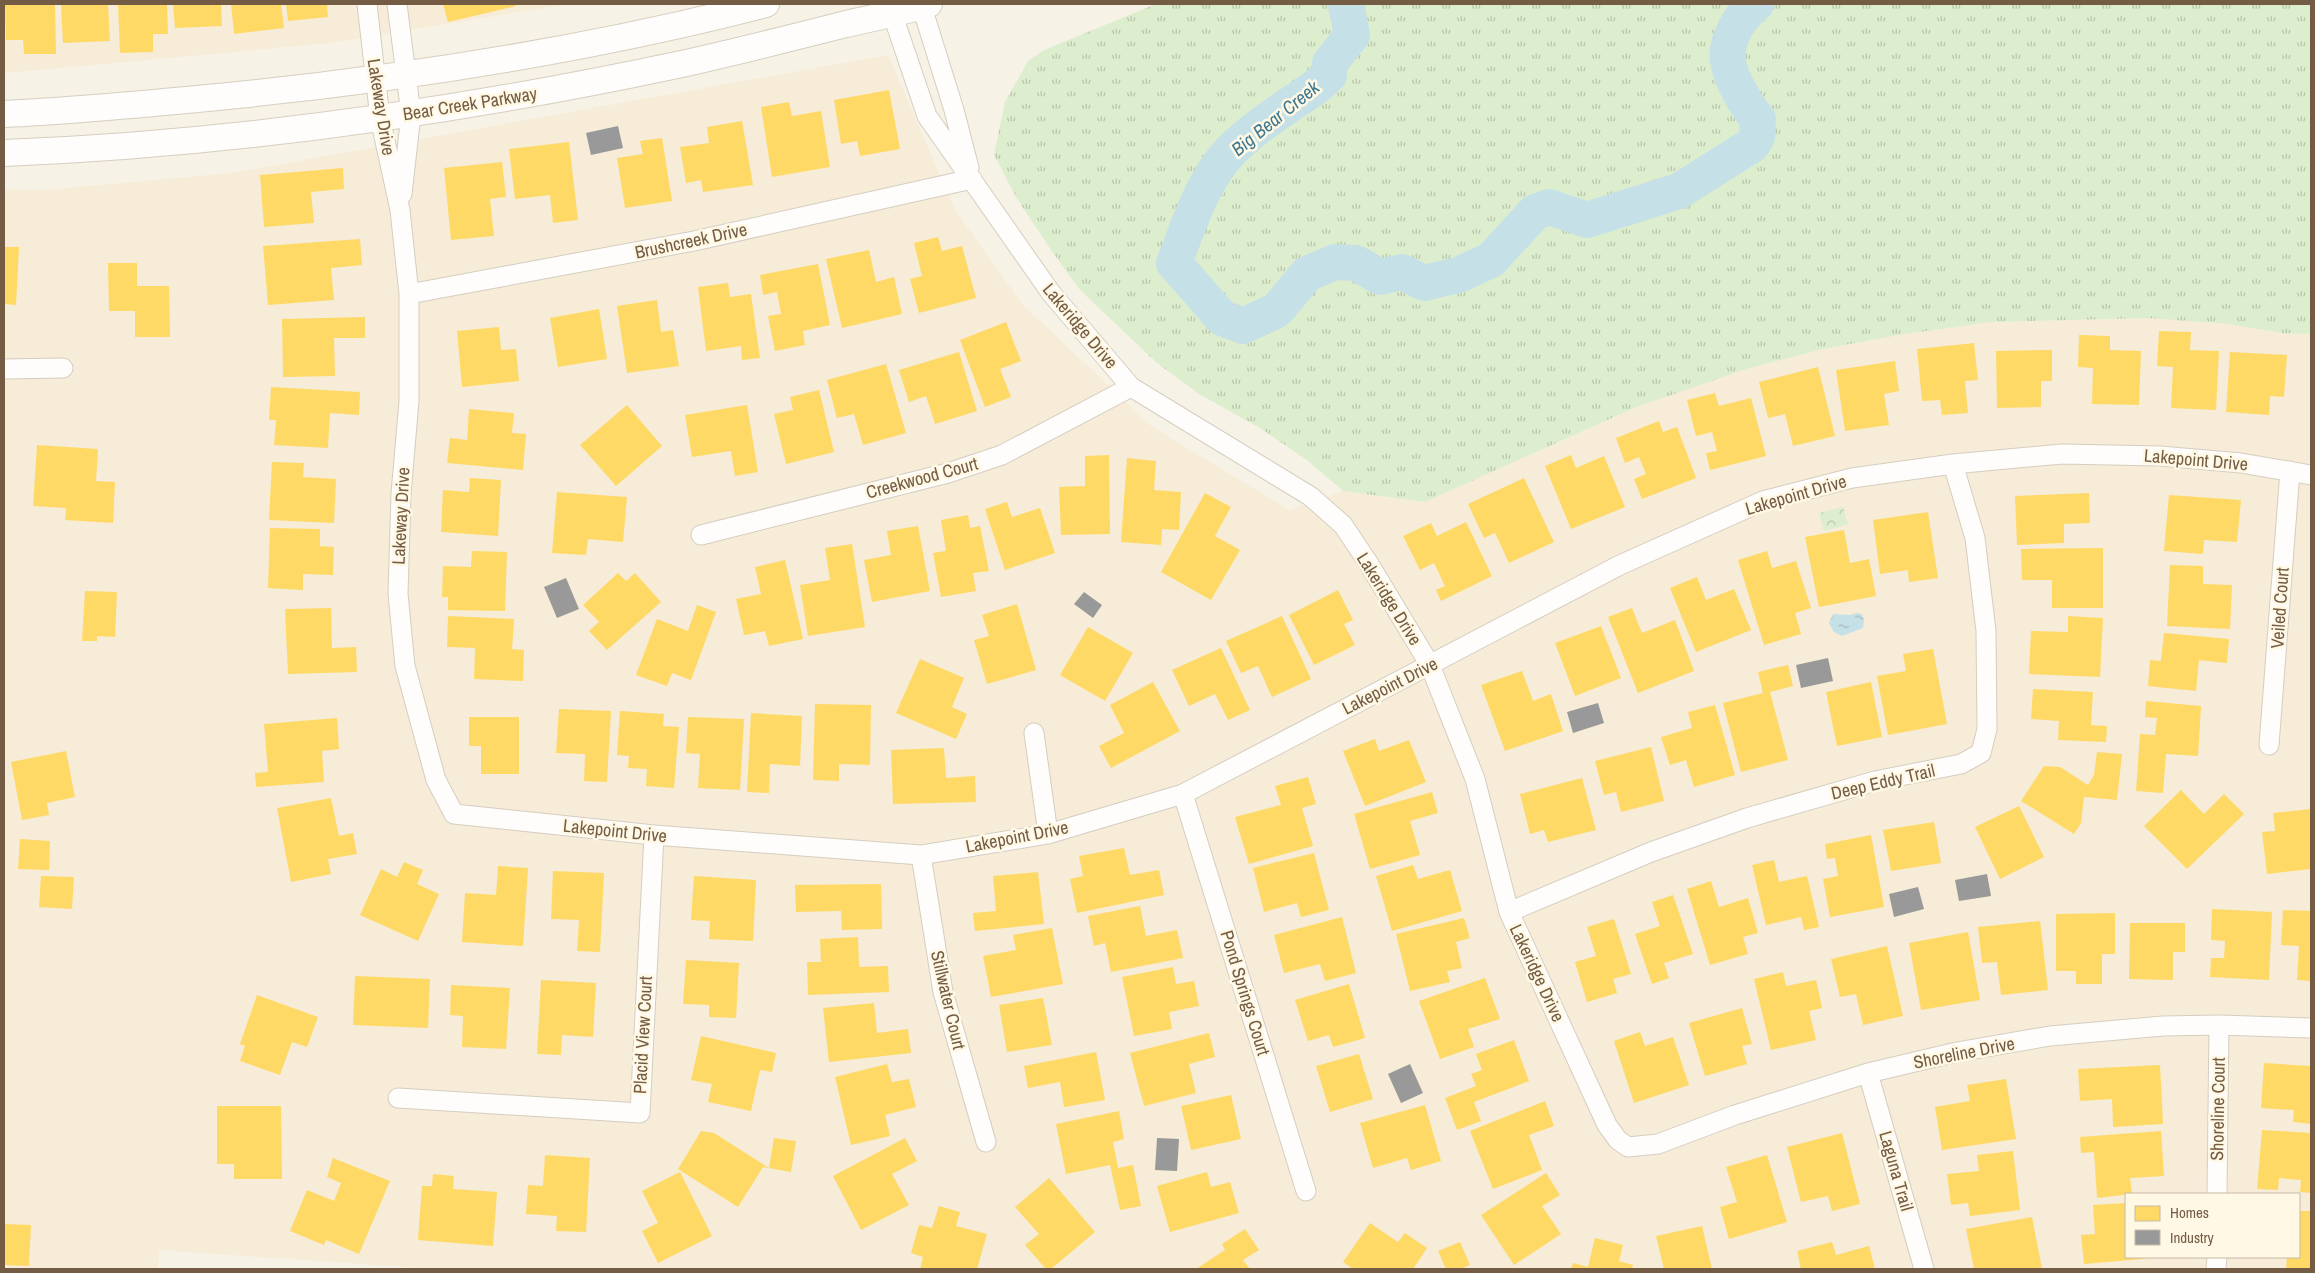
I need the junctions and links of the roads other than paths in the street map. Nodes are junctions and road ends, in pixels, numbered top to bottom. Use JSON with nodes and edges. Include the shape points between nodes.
{"nodes":[{"id":1,"x":367,"y":4,"type":"edge"},
{"id":2,"x":397,"y":4,"type":"edge"},
{"id":3,"x":766,"y":4,"type":"edge"},
{"id":4,"x":924,"y":4,"type":"edge"},
{"id":5,"x":891,"y":9,"type":"edge"},
{"id":6,"x":408,"y":76,"type":"junction"},
{"id":7,"x":375,"y":80,"type":"junction"},
{"id":8,"x":4,"y":114,"type":"edge"},
{"id":9,"x":411,"y":114,"type":"junction"},
{"id":10,"x":380,"y":118,"type":"junction"},
{"id":11,"x":4,"y":153,"type":"edge"},
{"id":12,"x":972,"y":179,"type":"junction"},
{"id":13,"x":400,"y":210,"type":"junction"},
{"id":14,"x":409,"y":294,"type":"junction"},
{"id":15,"x":63,"y":368,"type":"dead end"},
{"id":16,"x":4,"y":369,"type":"edge"},
{"id":17,"x":1131,"y":387,"type":"junction"},
{"id":18,"x":1953,"y":464,"type":"junction"},
{"id":19,"x":2290,"y":471,"type":"junction"},
{"id":20,"x":2311,"y":475,"type":"edge"},
{"id":21,"x":701,"y":535,"type":"dead end"},
{"id":22,"x":1430,"y":665,"type":"junction"},
{"id":23,"x":1034,"y":733,"type":"dead end"},
{"id":24,"x":2269,"y":745,"type":"dead end"},
{"id":25,"x":1183,"y":794,"type":"junction"},
{"id":26,"x":454,"y":814,"type":"joint"},
{"id":27,"x":1048,"y":834,"type":"junction"},
{"id":28,"x":654,"y":835,"type":"junction"},
{"id":29,"x":921,"y":856,"type":"junction"},
{"id":30,"x":1509,"y":912,"type":"junction"},
{"id":31,"x":2219,"y":1025,"type":"junction"},
{"id":32,"x":2311,"y":1028,"type":"edge"},
{"id":33,"x":1868,"y":1073,"type":"junction"},
{"id":34,"x":398,"y":1098,"type":"dead end"},
{"id":35,"x":986,"y":1142,"type":"dead end"},
{"id":36,"x":1628,"y":1147,"type":"joint"},
{"id":37,"x":1306,"y":1191,"type":"dead end"},
{"id":38,"x":2217,"y":1193,"type":"edge"},
{"id":39,"x":1924,"y":1269,"type":"edge"}],
"edges":[{"from":1,"to":7,"type":"street","name":"Lakeway Drive"},
{"from":2,"to":6,"type":"street","name":"Lakeway Drive"},
{"from":3,"to":6,"type":"main road","via":[[605,40]]},
{"from":4,"to":5,"type":"main road","name":"Bear Creek Parkway"},
{"from":4,"to":12,"type":"street","name":"Lakeridge Drive"},
{"from":5,"to":9,"type":"main road","name":"Bear Creek Parkway","via":[[743,50],[514,98]]},
{"from":5,"to":12,"type":"street","name":"Lakeridge Drive","via":[[927,116]]},
{"from":6,"to":7,"type":"main road"},
{"from":6,"to":9,"type":"street","name":"Lakeway Drive"},
{"from":7,"to":8,"type":"main road","via":[[166,102]]},
{"from":7,"to":10,"type":"street","name":"Lakeway Drive"},
{"from":9,"to":10,"type":"main road","name":"Bear Creek Parkway"},
{"from":9,"to":13,"type":"street","name":"Lakeway Drive"},
{"from":10,"to":11,"type":"main road","name":"Bear Creek Parkway","via":[[140,144]]},
{"from":10,"to":13,"type":"street","name":"Lakeway Drive"},
{"from":12,"to":14,"type":"street","name":"Brushcreek Drive","via":[[694,241]]},
{"from":12,"to":17,"type":"street","name":"Lakeridge Drive","via":[[1051,293]]},
{"from":13,"to":14,"type":"street","name":"Lakeway Drive"},
{"from":14,"to":26,"type":"street","name":"Lakeway Drive","via":[[409,401],[401,494],[398,594],[406,666],[423,734],[436,780]]},
{"from":15,"to":16,"type":"street"},
{"from":17,"to":21,"type":"street","name":"Creekwood Court","via":[[1002,455],[948,473]]},
{"from":17,"to":22,"type":"street","name":"Lakeridge Drive","via":[[1310,496],[1342,525]]},
{"from":18,"to":19,"type":"street","name":"Lakepoint Drive","via":[[2072,454],[2160,456]]},
{"from":18,"to":22,"type":"street","name":"Lakepoint Drive","via":[[1852,478],[1763,501],[1620,565]]},
{"from":18,"to":30,"type":"street","name":"Deep Eddy Trail","via":[[1975,538],[1986,630],[1987,729],[1981,753],[1961,764],[1875,781],[1747,818],[1651,852]]},
{"from":19,"to":20,"type":"street","name":"Lakepoint Drive"},
{"from":19,"to":24,"type":"street","name":"Veiled Court"},
{"from":22,"to":25,"type":"street","name":"Lakepoint Drive"},
{"from":22,"to":30,"type":"street","name":"Lakeridge Drive","via":[[1475,779]]},
{"from":23,"to":27,"type":"street"},
{"from":25,"to":27,"type":"street","name":"Lakepoint Drive"},
{"from":25,"to":37,"type":"street","name":"Pond Springs Court"},
{"from":26,"to":28,"type":"street","name":"Lakepoint Drive"},
{"from":27,"to":29,"type":"street","name":"Lakepoint Drive"},
{"from":28,"to":29,"type":"street","name":"Lakepoint Drive"},
{"from":28,"to":34,"type":"street","name":"Placid View Court","via":[[640,1113]]},
{"from":29,"to":35,"type":"street","name":"Stillwater Court","via":[[943,992]]},
{"from":30,"to":36,"type":"street","name":"Lakeridge Drive","via":[[1607,1125]]},
{"from":31,"to":32,"type":"street","name":"Shoreline Drive"},
{"from":31,"to":33,"type":"street","name":"Shoreline Drive","via":[[2163,1026],[2050,1036],[1957,1052]]},
{"from":31,"to":38,"type":"street","name":"Shoreline Court"},
{"from":33,"to":36,"type":"street","name":"Shoreline Drive","via":[[1658,1144]]},
{"from":33,"to":39,"type":"street","name":"Laguna Trail"}]}
